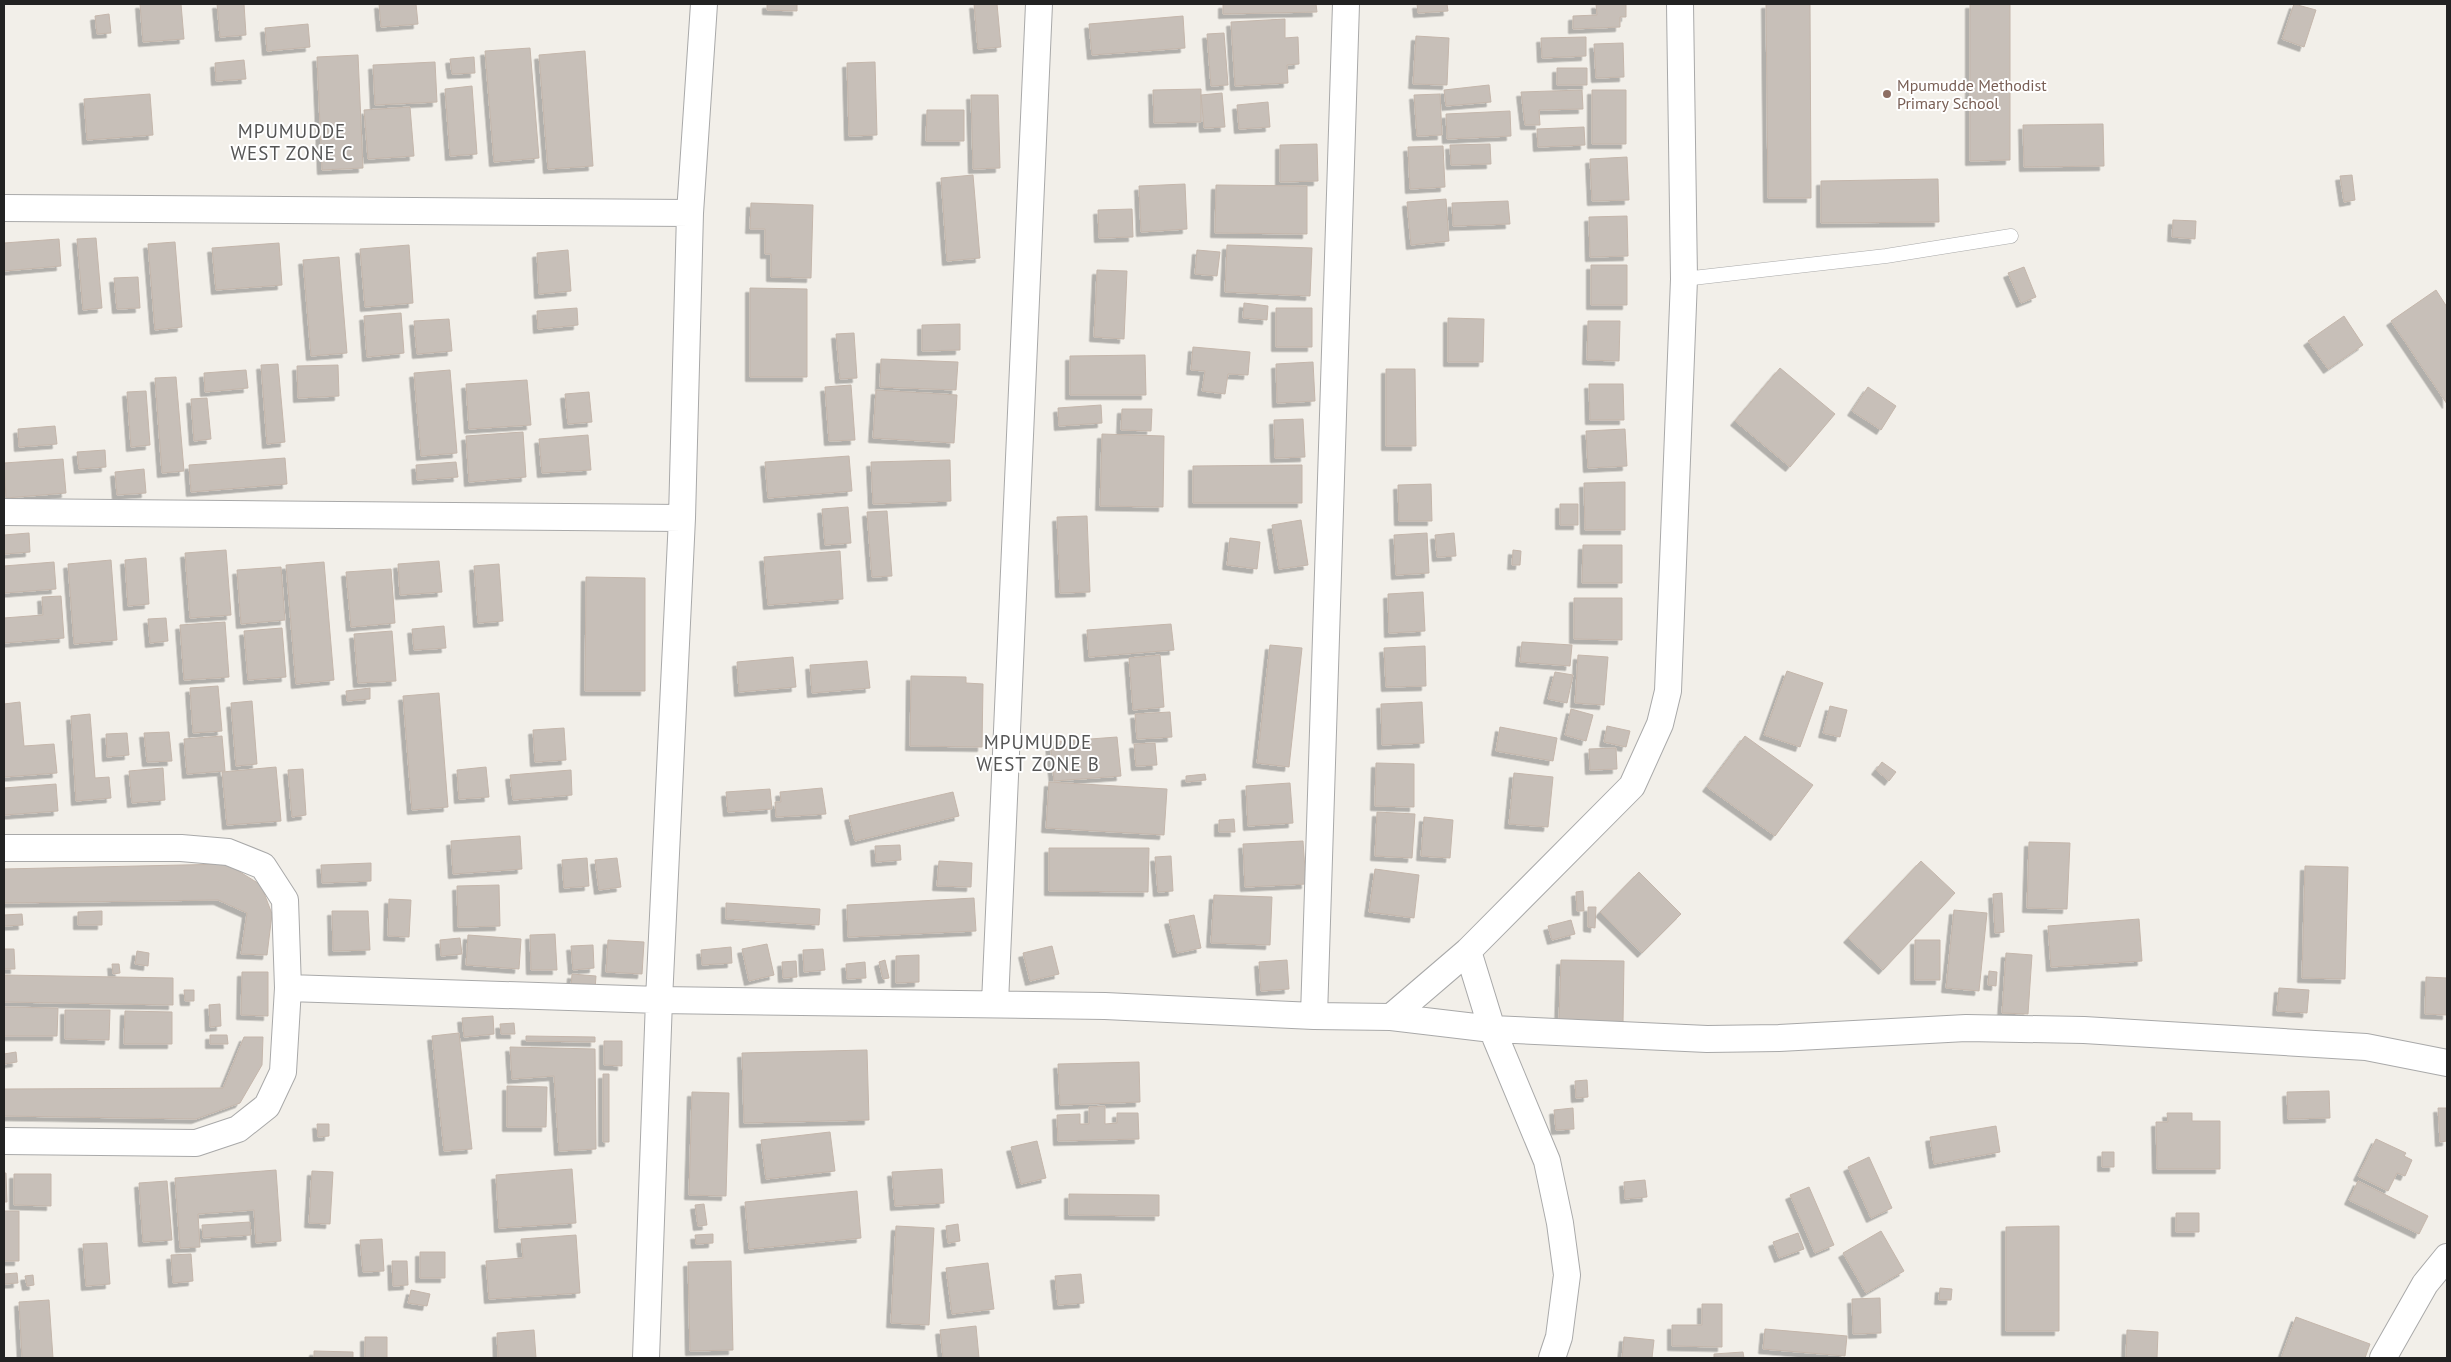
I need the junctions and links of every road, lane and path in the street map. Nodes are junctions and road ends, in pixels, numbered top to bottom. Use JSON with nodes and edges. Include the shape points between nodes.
{"nodes":[{"id":1,"x":704,"y":4,"type":"edge"},
{"id":2,"x":1039,"y":4,"type":"edge"},
{"id":3,"x":1346,"y":4,"type":"edge"},
{"id":4,"x":1680,"y":4,"type":"edge"},
{"id":5,"x":4,"y":208,"type":"edge"},
{"id":6,"x":690,"y":213,"type":"junction"},
{"id":7,"x":2011,"y":236,"type":"dead end"},
{"id":8,"x":1684,"y":279,"type":"junction"},
{"id":9,"x":4,"y":512,"type":"edge"},
{"id":10,"x":682,"y":518,"type":"junction"},
{"id":11,"x":4,"y":848,"type":"edge"},
{"id":12,"x":1468,"y":951,"type":"junction"},
{"id":13,"x":288,"y":988,"type":"junction"},
{"id":14,"x":659,"y":1000,"type":"junction"},
{"id":15,"x":995,"y":1004,"type":"junction"},
{"id":16,"x":1314,"y":1016,"type":"junction"},
{"id":17,"x":1391,"y":1017,"type":"junction"},
{"id":18,"x":1492,"y":1028,"type":"junction"},
{"id":19,"x":2447,"y":1063,"type":"edge"},
{"id":20,"x":4,"y":1141,"type":"edge"},
{"id":21,"x":2447,"y":1257,"type":"edge"},
{"id":22,"x":646,"y":1358,"type":"edge"},
{"id":23,"x":1552,"y":1358,"type":"edge"},
{"id":24,"x":2383,"y":1358,"type":"edge"}],
"edges":[{"from":1,"to":6,"type":"street"},
{"from":2,"to":15,"type":"street"},
{"from":3,"to":16,"type":"street"},
{"from":4,"to":8,"type":"street"},
{"from":5,"to":6,"type":"street"},
{"from":6,"to":10,"type":"street"},
{"from":7,"to":8,"type":"lane","via":[[1886,256]]},
{"from":8,"to":12,"type":"street","via":[[1668,691],[1660,724],[1632,786]]},
{"from":9,"to":10,"type":"street"},
{"from":10,"to":14,"type":"street"},
{"from":11,"to":13,"type":"street","via":[[181,848],[228,852],[263,866],[284,900]]},
{"from":12,"to":17,"type":"street"},
{"from":12,"to":18,"type":"street"},
{"from":13,"to":14,"type":"street"},
{"from":13,"to":20,"type":"street","via":[[283,1072],[266,1106],[238,1129],[196,1143]]},
{"from":14,"to":15,"type":"street"},
{"from":14,"to":22,"type":"street"},
{"from":15,"to":16,"type":"street"},
{"from":16,"to":17,"type":"street"},
{"from":17,"to":18,"type":"street"},
{"from":18,"to":19,"type":"street","via":[[1707,1039],[1966,1028],[2084,1030],[2366,1047]]},
{"from":18,"to":23,"type":"street","via":[[1547,1161],[1560,1222],[1567,1275],[1559,1337]]},
{"from":21,"to":24,"type":"street","via":[[2426,1284]]}]}
